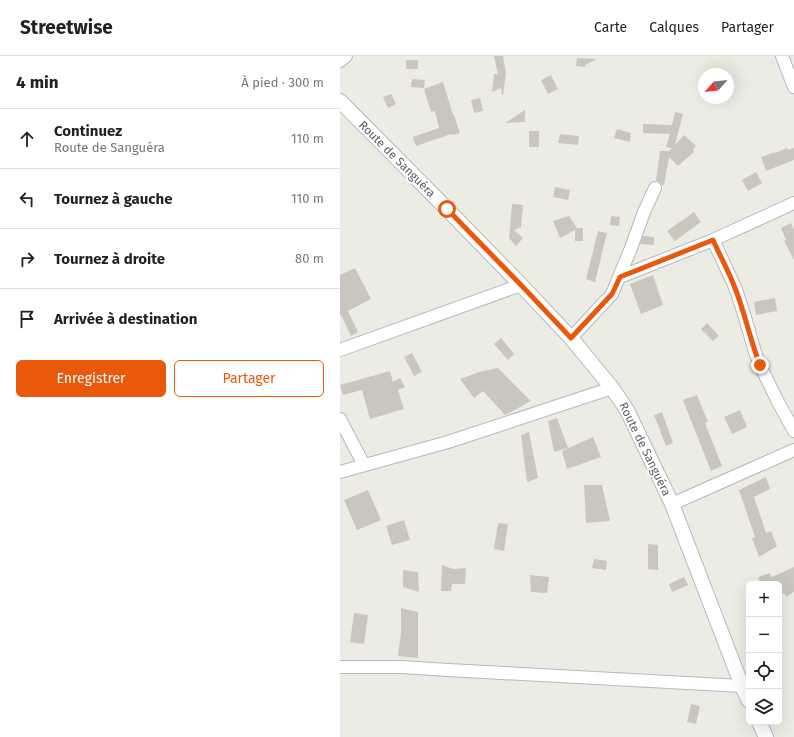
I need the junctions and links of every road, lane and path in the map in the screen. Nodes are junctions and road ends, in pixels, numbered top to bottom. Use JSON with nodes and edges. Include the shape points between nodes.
{"nodes":[{"id":1,"x":346,"y":56,"type":"edge"},
{"id":2,"x":782,"y":56,"type":"edge"},
{"id":3,"x":340,"y":61,"type":"edge"},
{"id":4,"x":794,"y":87,"type":"edge"},
{"id":5,"x":340,"y":102,"type":"edge"},
{"id":6,"x":655,"y":188,"type":"dead end"},
{"id":7,"x":794,"y":203,"type":"edge"},
{"id":8,"x":713,"y":240,"type":"junction"},
{"id":9,"x":620,"y":277,"type":"junction"},
{"id":10,"x":521,"y":285,"type":"junction"},
{"id":11,"x":571,"y":338,"type":"junction"},
{"id":12,"x":340,"y":350,"type":"edge"},
{"id":13,"x":612,"y":388,"type":"junction"},
{"id":14,"x":340,"y":419,"type":"edge"},
{"id":15,"x":794,"y":431,"type":"edge"},
{"id":16,"x":794,"y":451,"type":"edge"},
{"id":17,"x":364,"y":465,"type":"junction"},
{"id":18,"x":340,"y":472,"type":"edge"},
{"id":19,"x":672,"y":504,"type":"junction"},
{"id":20,"x":340,"y":667,"type":"edge"},
{"id":21,"x":742,"y":686,"type":"junction"},
{"id":22,"x":746,"y":695,"type":"edge"},
{"id":23,"x":760,"y":725,"type":"edge"},
{"id":24,"x":766,"y":737,"type":"edge"}],
"edges":[{"from":1,"to":3,"type":"street"},
{"from":2,"to":4,"type":"street"},
{"from":5,"to":10,"type":"street","name":"Route de Sanguéra"},
{"from":6,"to":9,"type":"street"},
{"from":7,"to":8,"type":"street"},
{"from":8,"to":9,"type":"street"},
{"from":8,"to":15,"type":"street","via":[[735,287],[762,370]]},
{"from":9,"to":11,"type":"street","via":[[612,294]]},
{"from":10,"to":11,"type":"street","name":"Route de Sanguéra"},
{"from":10,"to":12,"type":"street"},
{"from":11,"to":13,"type":"street","name":"Route de Sanguéra"},
{"from":13,"to":17,"type":"street","via":[[448,442]]},
{"from":13,"to":19,"type":"street","name":"Route de Sanguéra","via":[[627,410]]},
{"from":14,"to":17,"type":"street"},
{"from":16,"to":19,"type":"street"},
{"from":17,"to":18,"type":"street"},
{"from":19,"to":21,"type":"street","name":"Route de Sanguéra"},
{"from":20,"to":21,"type":"street","via":[[402,667]]},
{"from":21,"to":22,"type":"street","name":"Route de Sanguéra"},
{"from":23,"to":24,"type":"street"}]}
